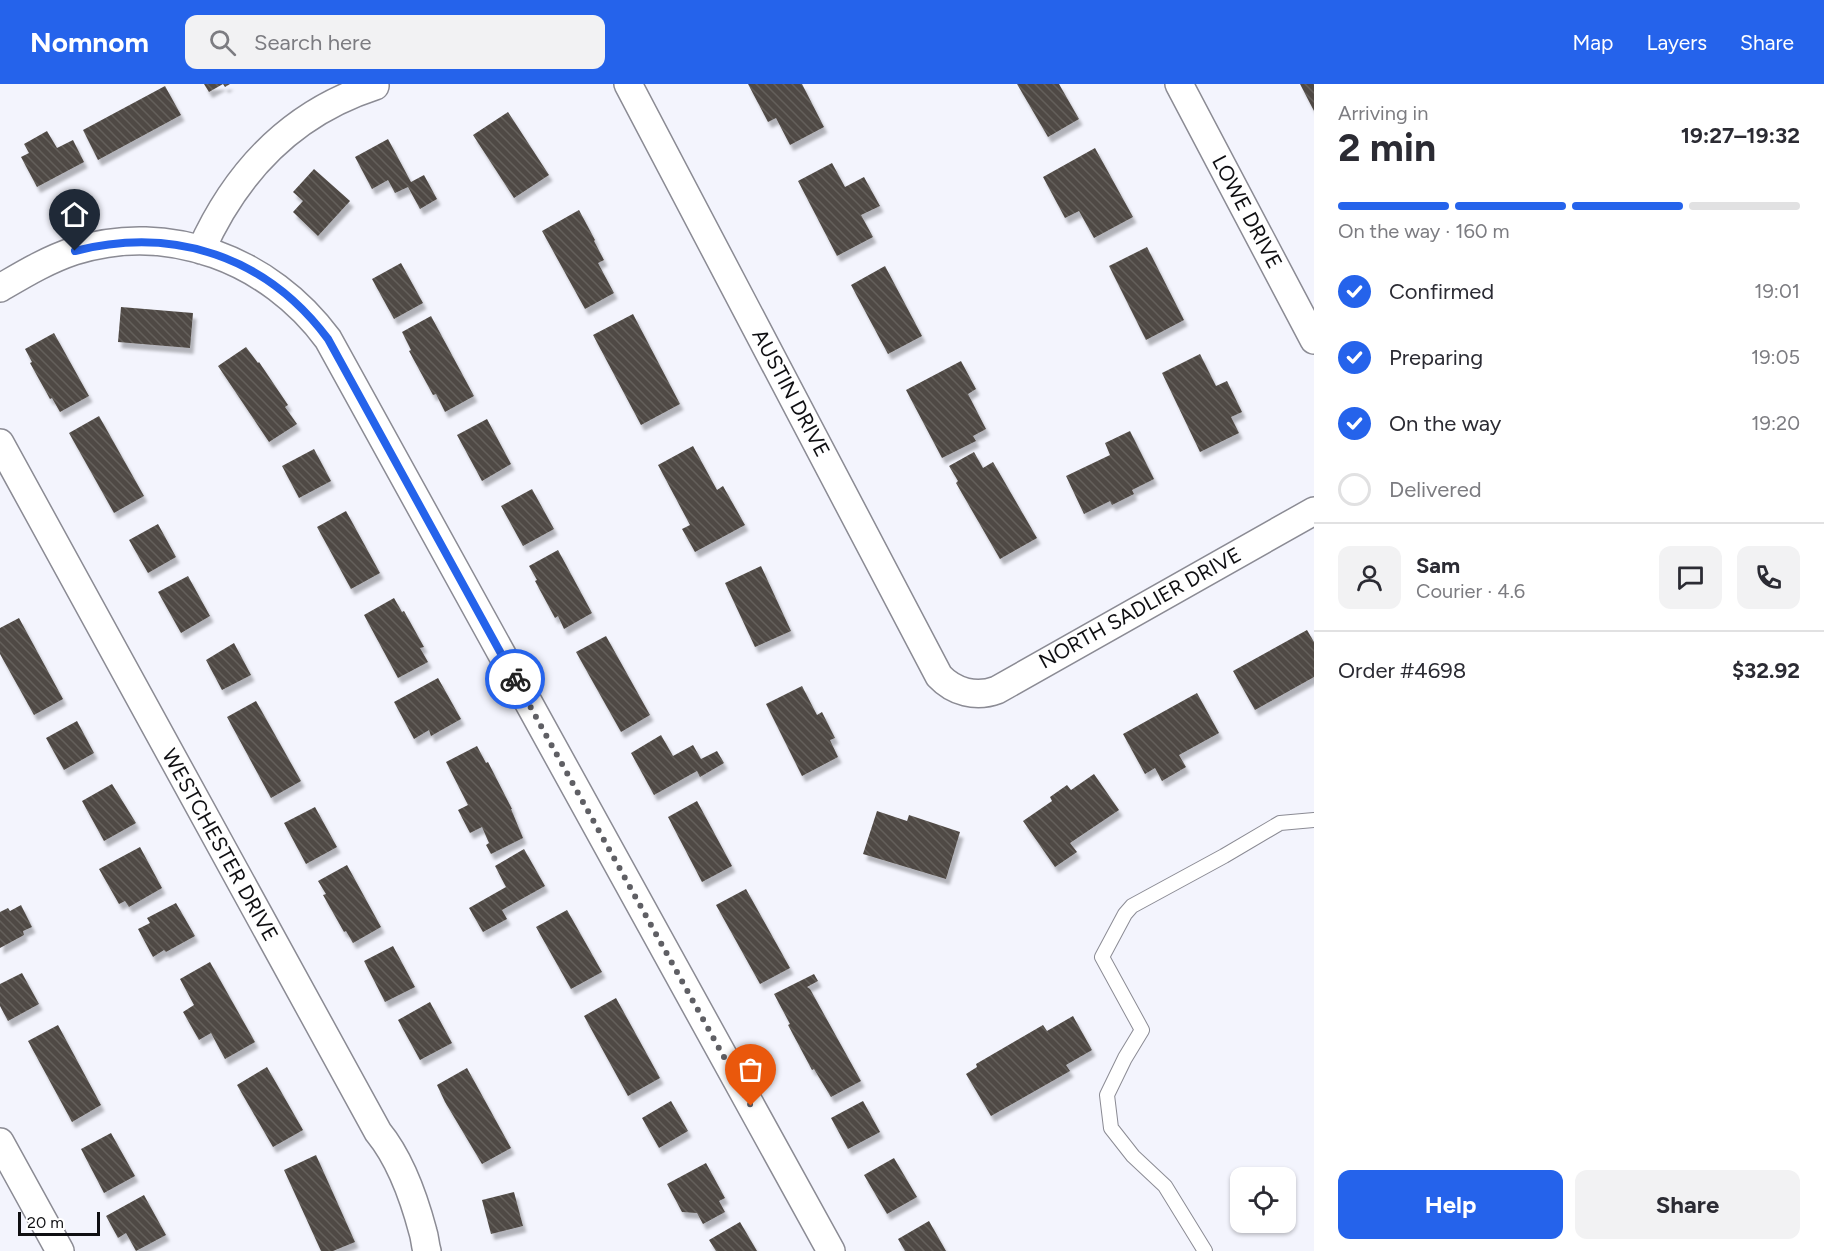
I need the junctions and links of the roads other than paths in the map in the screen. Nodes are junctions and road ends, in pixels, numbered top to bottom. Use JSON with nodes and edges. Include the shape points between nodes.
{"nodes":[{"id":1,"x":628,"y":84,"type":"edge"},
{"id":2,"x":1179,"y":84,"type":"edge"},
{"id":3,"x":375,"y":86,"type":"dead end"},
{"id":4,"x":201,"y":250,"type":"junction"},
{"id":5,"x":0,"y":288,"type":"edge"},
{"id":6,"x":1314,"y":340,"type":"edge"},
{"id":7,"x":0,"y":443,"type":"edge"},
{"id":8,"x":1314,"y":511,"type":"edge"},
{"id":9,"x":964,"y":693,"type":"joint"},
{"id":10,"x":1314,"y":820,"type":"edge"},
{"id":11,"x":0,"y":1142,"type":"edge"},
{"id":12,"x":60,"y":1251,"type":"edge"},
{"id":13,"x":427,"y":1251,"type":"edge"},
{"id":14,"x":831,"y":1251,"type":"edge"},
{"id":15,"x":1205,"y":1251,"type":"edge"}],
"edges":[{"from":1,"to":9,"type":"street","name":"AUSTIN DRIVE","via":[[939,676]]},
{"from":2,"to":6,"type":"street","name":"LOWE DRIVE"},
{"from":3,"to":4,"type":"street","via":[[317,112],[266,153],[231,193]]},
{"from":4,"to":5,"type":"street","via":[[151,242],[99,245],[49,261]]},
{"from":4,"to":14,"type":"street","via":[[250,269],[303,309],[328,339]]},
{"from":7,"to":13,"type":"street","name":"WESTCHESTER DRIVE","via":[[409,1186]]},
{"from":8,"to":9,"type":"street","name":"NORTH SADLIER DRIVE","via":[[997,690]]},
{"from":10,"to":15,"type":"lane","via":[[1280,823],[1132,906],[1102,957],[1142,1030],[1107,1095],[1110,1128],[1166,1186]]},
{"from":11,"to":12,"type":"street"}]}
